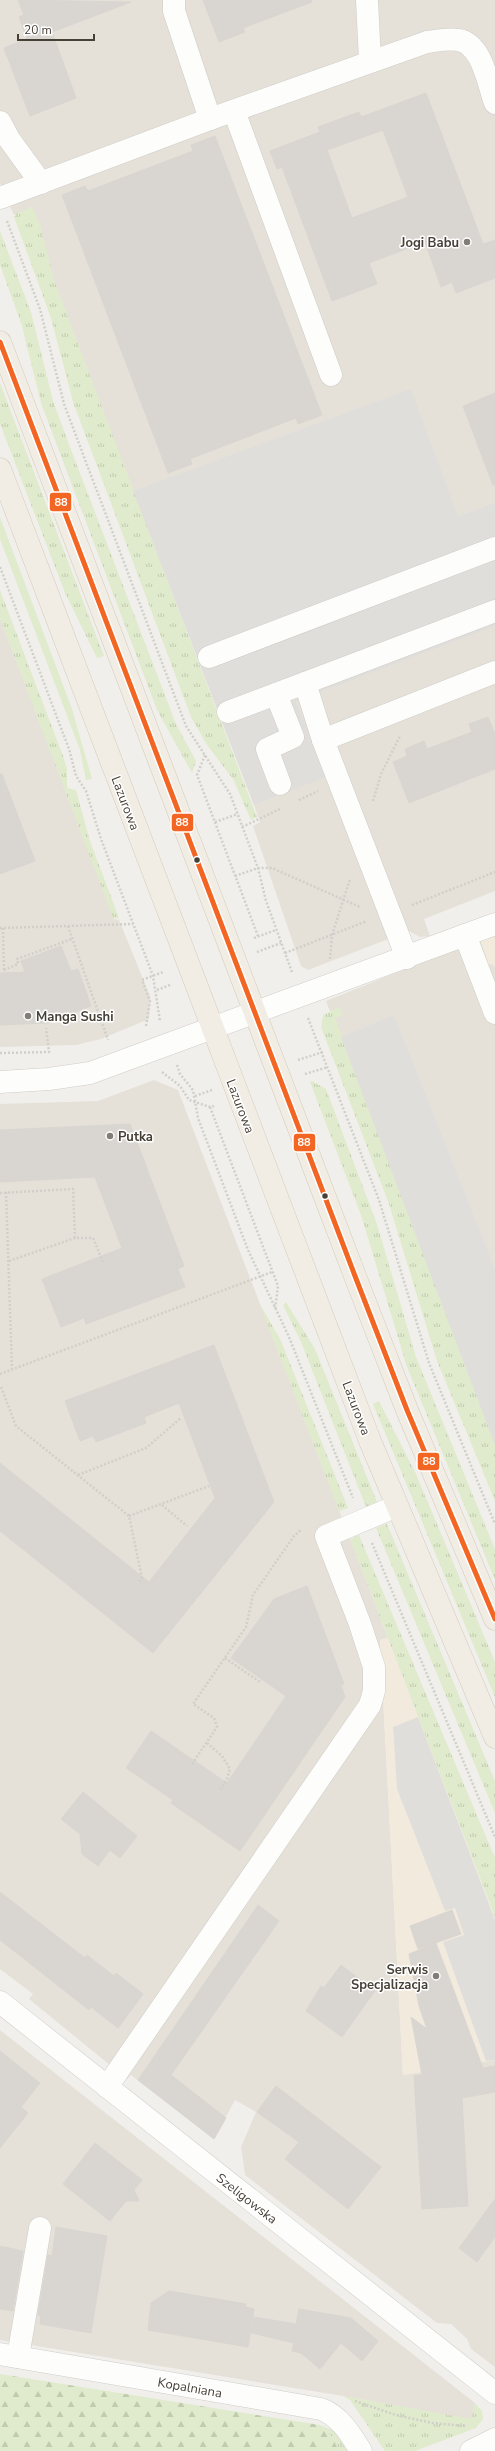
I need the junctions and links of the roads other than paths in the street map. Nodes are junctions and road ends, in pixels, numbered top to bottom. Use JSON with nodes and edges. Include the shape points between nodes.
{"nodes":[{"id":1,"x":174,"y":0,"type":"edge"},
{"id":2,"x":367,"y":0,"type":"edge"},
{"id":3,"x":370,"y":61,"type":"junction"},
{"id":4,"x":495,"y":103,"type":"edge"},
{"id":5,"x":234,"y":111,"type":"junction"},
{"id":6,"x":210,"y":119,"type":"junction"},
{"id":7,"x":0,"y":122,"type":"edge"},
{"id":8,"x":41,"y":183,"type":"junction"},
{"id":9,"x":2,"y":207,"type":"edge"},
{"id":10,"x":0,"y":342,"type":"edge"},
{"id":11,"x":331,"y":375,"type":"dead end"},
{"id":12,"x":0,"y":469,"type":"edge"},
{"id":13,"x":495,"y":548,"type":"edge"},
{"id":14,"x":495,"y":611,"type":"edge"},
{"id":15,"x":209,"y":657,"type":"dead end"},
{"id":16,"x":495,"y":672,"type":"edge"},
{"id":17,"x":305,"y":683,"type":"junction"},
{"id":18,"x":276,"y":694,"type":"junction"},
{"id":19,"x":228,"y":712,"type":"dead end"},
{"id":20,"x":323,"y":740,"type":"junction"},
{"id":21,"x":280,"y":784,"type":"dead end"},
{"id":22,"x":495,"y":924,"type":"edge"},
{"id":23,"x":465,"y":935,"type":"junction"},
{"id":24,"x":407,"y":958,"type":"junction"},
{"id":25,"x":256,"y":1013,"type":"junction"},
{"id":26,"x":495,"y":1013,"type":"edge"},
{"id":27,"x":212,"y":1029,"type":"junction"},
{"id":28,"x":0,"y":1082,"type":"edge"},
{"id":29,"x":397,"y":1506,"type":"junction"},
{"id":30,"x":495,"y":1619,"type":"edge"},
{"id":31,"x":495,"y":1737,"type":"edge"},
{"id":32,"x":0,"y":2002,"type":"edge"},
{"id":33,"x":107,"y":2087,"type":"junction"},
{"id":34,"x":40,"y":2228,"type":"dead end"},
{"id":35,"x":9,"y":2356,"type":"edge"},
{"id":36,"x":495,"y":2393,"type":"edge"},
{"id":37,"x":495,"y":2438,"type":"edge"},
{"id":38,"x":361,"y":2451,"type":"edge"},
{"id":39,"x":471,"y":2451,"type":"edge"}],
"edges":[{"from":1,"to":6,"type":"street","via":[[174,11]]},
{"from":2,"to":3,"type":"street"},
{"from":3,"to":4,"type":"street","via":[[427,42],[458,40],[470,44],[477,54]]},
{"from":3,"to":5,"type":"street"},
{"from":5,"to":6,"type":"street"},
{"from":5,"to":11,"type":"street"},
{"from":6,"to":8,"type":"street"},
{"from":7,"to":8,"type":"street","via":[[9,139]]},
{"from":8,"to":9,"type":"street"},
{"from":10,"to":25,"type":"main road"},
{"from":12,"to":27,"type":"main road","name":"Lazurowa"},
{"from":13,"to":15,"type":"street"},
{"from":14,"to":17,"type":"street"},
{"from":16,"to":20,"type":"street"},
{"from":17,"to":18,"type":"street"},
{"from":17,"to":20,"type":"street"},
{"from":18,"to":19,"type":"street"},
{"from":18,"to":21,"type":"street","via":[[293,737],[268,749]]},
{"from":20,"to":24,"type":"street","via":[[385,915]]},
{"from":22,"to":23,"type":"street"},
{"from":23,"to":24,"type":"street"},
{"from":23,"to":26,"type":"street"},
{"from":24,"to":25,"type":"street"},
{"from":25,"to":27,"type":"street"},
{"from":25,"to":30,"type":"main road","via":[[407,1410]]},
{"from":27,"to":28,"type":"street","via":[[90,1072],[49,1079]]},
{"from":27,"to":29,"type":"main road","name":"Lazurowa"},
{"from":29,"to":31,"type":"main road","name":"Lazurowa"},
{"from":29,"to":33,"type":"street","via":[[326,1536],[374,1667],[374,1691],[370,1705]]},
{"from":32,"to":33,"type":"street","name":"Szeligowska"},
{"from":33,"to":36,"type":"street","name":"Szeligowska"},
{"from":34,"to":35,"type":"street"},
{"from":35,"to":38,"type":"street","name":"Kopalniana","via":[[321,2409],[339,2421]]},
{"from":37,"to":39,"type":"street"}]}
